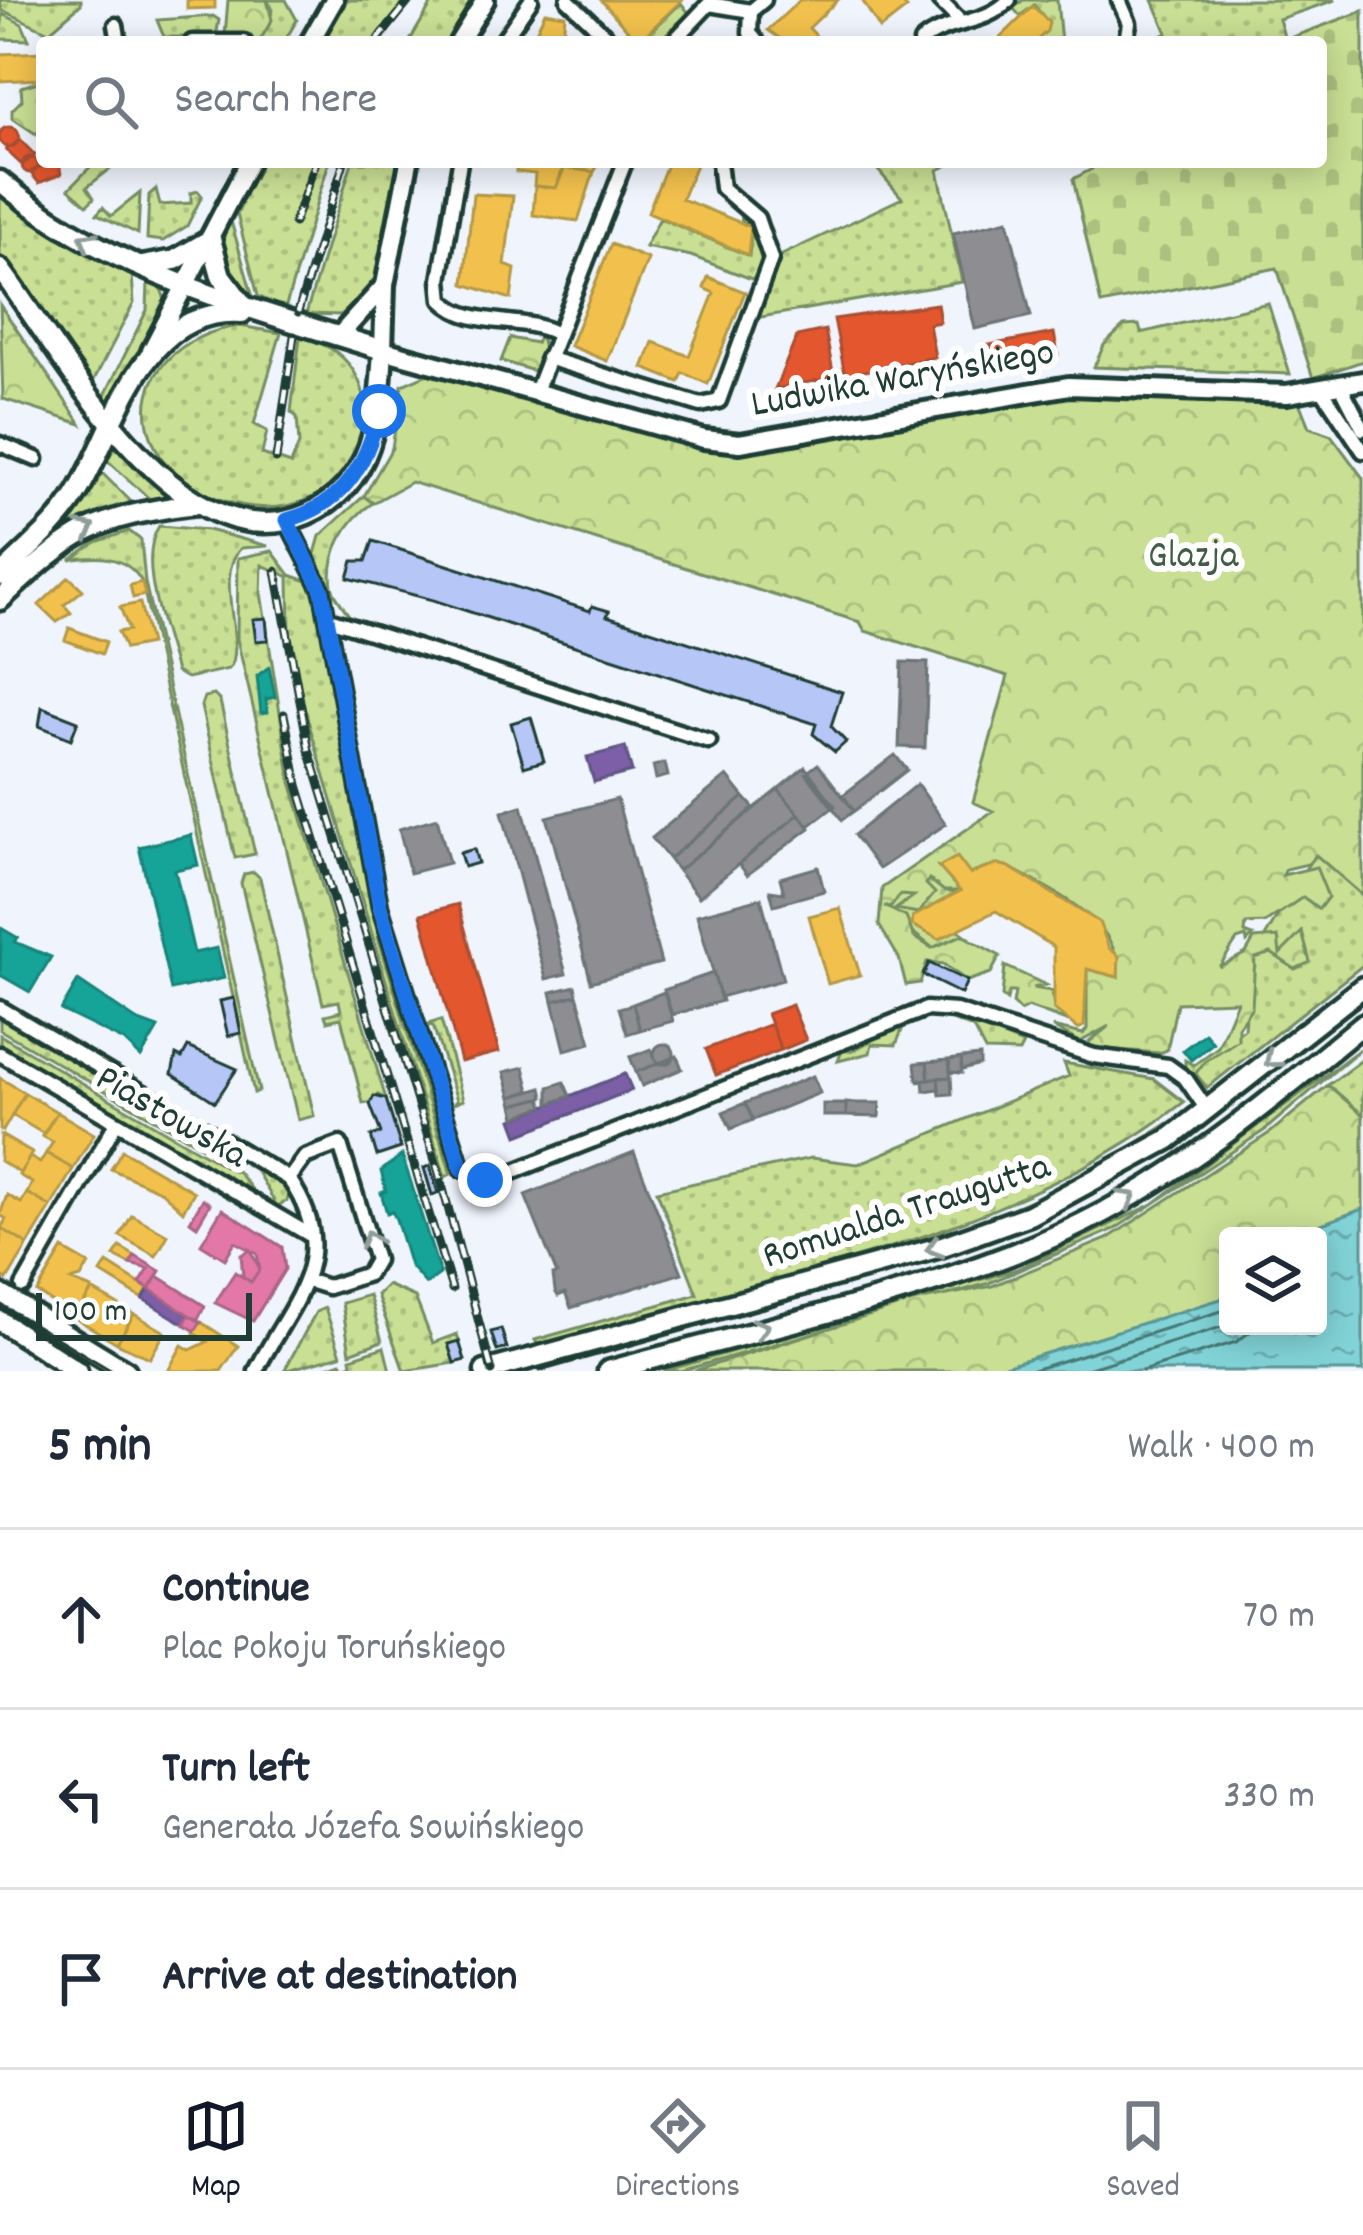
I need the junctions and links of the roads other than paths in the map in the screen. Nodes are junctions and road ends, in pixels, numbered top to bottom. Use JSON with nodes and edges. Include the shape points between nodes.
{"nodes":[{"id":1,"x":334,"y":0,"type":"edge"},
{"id":2,"x":484,"y":0,"type":"edge"},
{"id":3,"x":531,"y":0,"type":"edge"},
{"id":4,"x":568,"y":0,"type":"edge"},
{"id":5,"x":764,"y":0,"type":"edge"},
{"id":6,"x":939,"y":0,"type":"edge"},
{"id":7,"x":1009,"y":0,"type":"edge"},
{"id":8,"x":1119,"y":0,"type":"edge"},
{"id":9,"x":752,"y":11,"type":"junction"},
{"id":10,"x":957,"y":18,"type":"dead end"},
{"id":11,"x":116,"y":25,"type":"dead end"},
{"id":12,"x":118,"y":36,"type":"edge"},
{"id":13,"x":313,"y":36,"type":"edge"},
{"id":14,"x":463,"y":36,"type":"edge"},
{"id":15,"x":506,"y":36,"type":"edge"},
{"id":16,"x":606,"y":36,"type":"edge"},
{"id":17,"x":679,"y":36,"type":"edge"},
{"id":18,"x":753,"y":36,"type":"edge"},
{"id":19,"x":929,"y":36,"type":"edge"},
{"id":20,"x":1127,"y":36,"type":"edge"},
{"id":21,"x":246,"y":168,"type":"edge"},
{"id":22,"x":408,"y":168,"type":"edge"},
{"id":23,"x":459,"y":168,"type":"edge"},
{"id":24,"x":623,"y":168,"type":"edge"},
{"id":25,"x":720,"y":168,"type":"edge"},
{"id":26,"x":0,"y":181,"type":"edge"},
{"id":27,"x":212,"y":239,"type":"junction"},
{"id":28,"x":141,"y":266,"type":"junction"},
{"id":29,"x":0,"y":268,"type":"edge"},
{"id":30,"x":183,"y":284,"type":"junction"},
{"id":31,"x":385,"y":285,"type":"junction"},
{"id":32,"x":253,"y":312,"type":"junction"},
{"id":33,"x":555,"y":333,"type":"junction"},
{"id":34,"x":339,"y":336,"type":"junction"},
{"id":35,"x":383,"y":350,"type":"junction"},
{"id":36,"x":151,"y":352,"type":"junction"},
{"id":37,"x":547,"y":358,"type":"junction"},
{"id":38,"x":1363,"y":381,"type":"edge"},
{"id":39,"x":1333,"y":390,"type":"junction"},
{"id":40,"x":535,"y":394,"type":"junction"},
{"id":41,"x":112,"y":423,"type":"junction"},
{"id":42,"x":1363,"y":429,"type":"edge"},
{"id":43,"x":0,"y":444,"type":"edge"},
{"id":44,"x":1363,"y":451,"type":"edge"},
{"id":45,"x":36,"y":459,"type":"dead end"},
{"id":46,"x":196,"y":504,"type":"junction"},
{"id":47,"x":287,"y":520,"type":"junction"},
{"id":48,"x":0,"y":576,"type":"edge"},
{"id":49,"x":0,"y":600,"type":"edge"},
{"id":50,"x":328,"y":619,"type":"junction"},
{"id":51,"x":709,"y":742,"type":"dead end"},
{"id":52,"x":1363,"y":987,"type":"edge"},
{"id":53,"x":0,"y":1008,"type":"edge"},
{"id":54,"x":1363,"y":1024,"type":"edge"},
{"id":55,"x":0,"y":1054,"type":"edge"},
{"id":56,"x":1208,"y":1111,"type":"junction"},
{"id":57,"x":116,"y":1123,"type":"junction"},
{"id":58,"x":289,"y":1179,"type":"junction"},
{"id":59,"x":310,"y":1235,"type":"junction"},
{"id":60,"x":309,"y":1281,"type":"junction"},
{"id":61,"x":23,"y":1286,"type":"dead end"},
{"id":62,"x":0,"y":1294,"type":"edge"},
{"id":63,"x":0,"y":1321,"type":"edge"},
{"id":64,"x":77,"y":1371,"type":"edge"},
{"id":65,"x":126,"y":1371,"type":"edge"},
{"id":66,"x":256,"y":1371,"type":"edge"},
{"id":67,"x":485,"y":1371,"type":"edge"},
{"id":68,"x":608,"y":1371,"type":"edge"}],
"edges":[{"from":1,"to":13,"type":"street"},
{"from":2,"to":14,"type":"street"},
{"from":3,"to":15,"type":"street"},
{"from":4,"to":16,"type":"street"},
{"from":5,"to":9,"type":"street"},
{"from":6,"to":10,"type":"street"},
{"from":7,"to":19,"type":"street"},
{"from":8,"to":20,"type":"street"},
{"from":9,"to":17,"type":"street","via":[[709,4]]},
{"from":9,"to":18,"type":"street"},
{"from":11,"to":12,"type":"street"},
{"from":21,"to":27,"type":"street"},
{"from":22,"to":31,"type":"street"},
{"from":23,"to":33,"type":"street","via":[[442,300],[463,313],[533,321]]},
{"from":24,"to":33,"type":"street"},
{"from":25,"to":37,"type":"street","via":[[722,188],[757,218],[771,259],[719,401],[701,405]]},
{"from":28,"to":26,"type":"main road","one_way":true,"via":[[47,217]]},
{"from":27,"to":28,"type":"main road","via":[[176,260]]},
{"from":27,"to":30,"type":"street"},
{"from":27,"to":32,"type":"main road","via":[[226,284]]},
{"from":28,"to":30,"type":"main road"},
{"from":29,"to":41,"type":"main road"},
{"from":30,"to":32,"type":"main road"},
{"from":30,"to":36,"type":"street"},
{"from":31,"to":34,"type":"street"},
{"from":31,"to":35,"type":"street"},
{"from":32,"to":34,"type":"main road"},
{"from":32,"to":36,"type":"main road","via":[[190,320]]},
{"from":33,"to":37,"type":"street"},
{"from":34,"to":35,"type":"main road"},
{"from":35,"to":40,"type":"street","name":"Ludwika Waryńskiego"},
{"from":35,"to":47,"type":"main road","via":[[379,411],[361,468],[322,507]]},
{"from":36,"to":41,"type":"main road"},
{"from":37,"to":40,"type":"street"},
{"from":38,"to":39,"type":"street","name":"Ludwika Waryńskiego"},
{"from":39,"to":40,"type":"street","name":"Ludwika Waryńskiego","via":[[1069,386],[740,443]]},
{"from":39,"to":42,"type":"street"},
{"from":39,"to":44,"type":"street"},
{"from":41,"to":46,"type":"main road"},
{"from":41,"to":48,"type":"main road","via":[[69,505]]},
{"from":43,"to":45,"type":"street"},
{"from":46,"to":47,"type":"main road"},
{"from":49,"to":46,"type":"main road","one_way":true,"via":[[78,532],[118,514]]},
{"from":47,"to":50,"type":"street"},
{"from":50,"to":51,"type":"street"},
{"from":50,"to":56,"type":"street","via":[[380,907],[469,1176],[492,1180],[926,1009],[956,1011],[1094,1056],[1168,1066]]},
{"from":52,"to":56,"type":"main road","name":"Romualda Traugutta","one_way":true},
{"from":53,"to":58,"type":"street","name":"Piastowska"},
{"from":68,"to":54,"type":"main road","name":"Romualda Traugutta","one_way":true,"via":[[954,1273],[1055,1235],[1176,1170]]},
{"from":55,"to":57,"type":"street","name":"Piastowska"},
{"from":56,"to":67,"type":"main road","name":"Romualda Traugutta","one_way":true,"via":[[1103,1179],[997,1228]]},
{"from":57,"to":59,"type":"street","name":"Piastowska"},
{"from":57,"to":61,"type":"street"},
{"from":58,"to":59,"type":"street"},
{"from":60,"to":58,"type":"street","one_way":true,"via":[[346,1282],[368,1274],[376,1260],[340,1144],[305,1157]]},
{"from":59,"to":60,"type":"street"},
{"from":60,"to":66,"type":"street"},
{"from":62,"to":65,"type":"main road"},
{"from":63,"to":64,"type":"main road"}]}
